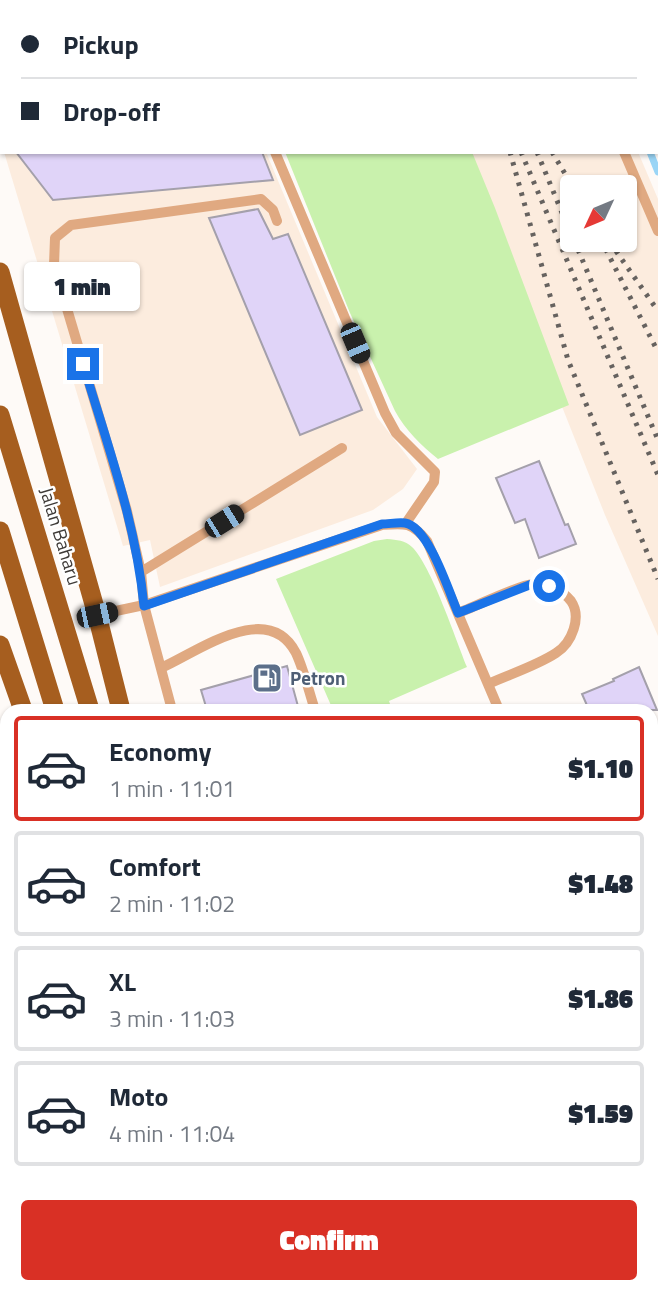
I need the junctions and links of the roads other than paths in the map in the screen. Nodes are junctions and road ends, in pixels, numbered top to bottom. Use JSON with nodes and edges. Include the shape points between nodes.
{"nodes":[{"id":1,"x":276,"y":154,"type":"edge"},
{"id":2,"x":625,"y":154,"type":"edge"},
{"id":3,"x":277,"y":221,"type":"dead end"},
{"id":4,"x":658,"y":231,"type":"edge"},
{"id":5,"x":0,"y":272,"type":"edge"},
{"id":6,"x":0,"y":415,"type":"edge"},
{"id":7,"x":342,"y":448,"type":"dead end"},
{"id":8,"x":406,"y":523,"type":"junction"},
{"id":9,"x":0,"y":531,"type":"edge"},
{"id":10,"x":141,"y":572,"type":"junction"},
{"id":11,"x":144,"y":606,"type":"junction"},
{"id":12,"x":458,"y":613,"type":"junction"},
{"id":13,"x":97,"y":615,"type":"junction"},
{"id":14,"x":0,"y":645,"type":"edge"},
{"id":15,"x":161,"y":668,"type":"junction"},
{"id":16,"x":488,"y":684,"type":"junction"},
{"id":17,"x":21,"y":704,"type":"edge"},
{"id":18,"x":53,"y":704,"type":"edge"},
{"id":19,"x":88,"y":704,"type":"edge"},
{"id":20,"x":119,"y":704,"type":"edge"},
{"id":21,"x":170,"y":704,"type":"edge"},
{"id":22,"x":313,"y":704,"type":"edge"},
{"id":23,"x":496,"y":704,"type":"edge"}],
"edges":[{"from":1,"to":8,"type":"lane","via":[[385,413],[396,433],[435,472],[434,482]]},
{"from":2,"to":4,"type":"lane"},
{"from":3,"to":10,"type":"lane","via":[[261,199],[71,225],[55,238],[54,265]]},
{"from":5,"to":13,"type":"highway"},
{"from":6,"to":19,"type":"highway","name":"Jalan Baharu"},
{"from":7,"to":10,"type":"lane"},
{"from":8,"to":11,"type":"lane","via":[[382,524]]},
{"from":8,"to":12,"type":"lane","via":[[427,541]]},
{"from":9,"to":18,"type":"highway"},
{"from":10,"to":11,"type":"lane"},
{"from":11,"to":13,"type":"lane"},
{"from":11,"to":15,"type":"lane"},
{"from":12,"to":16,"type":"lane"},
{"from":12,"to":16,"type":"lane","via":[[532,584],[565,594],[575,607],[572,636],[558,652]]},
{"from":13,"to":20,"type":"highway"},
{"from":14,"to":17,"type":"highway"},
{"from":15,"to":21,"type":"lane"},
{"from":15,"to":22,"type":"lane","via":[[225,636],[255,627],[282,634],[296,653]]},
{"from":16,"to":23,"type":"lane"}]}
